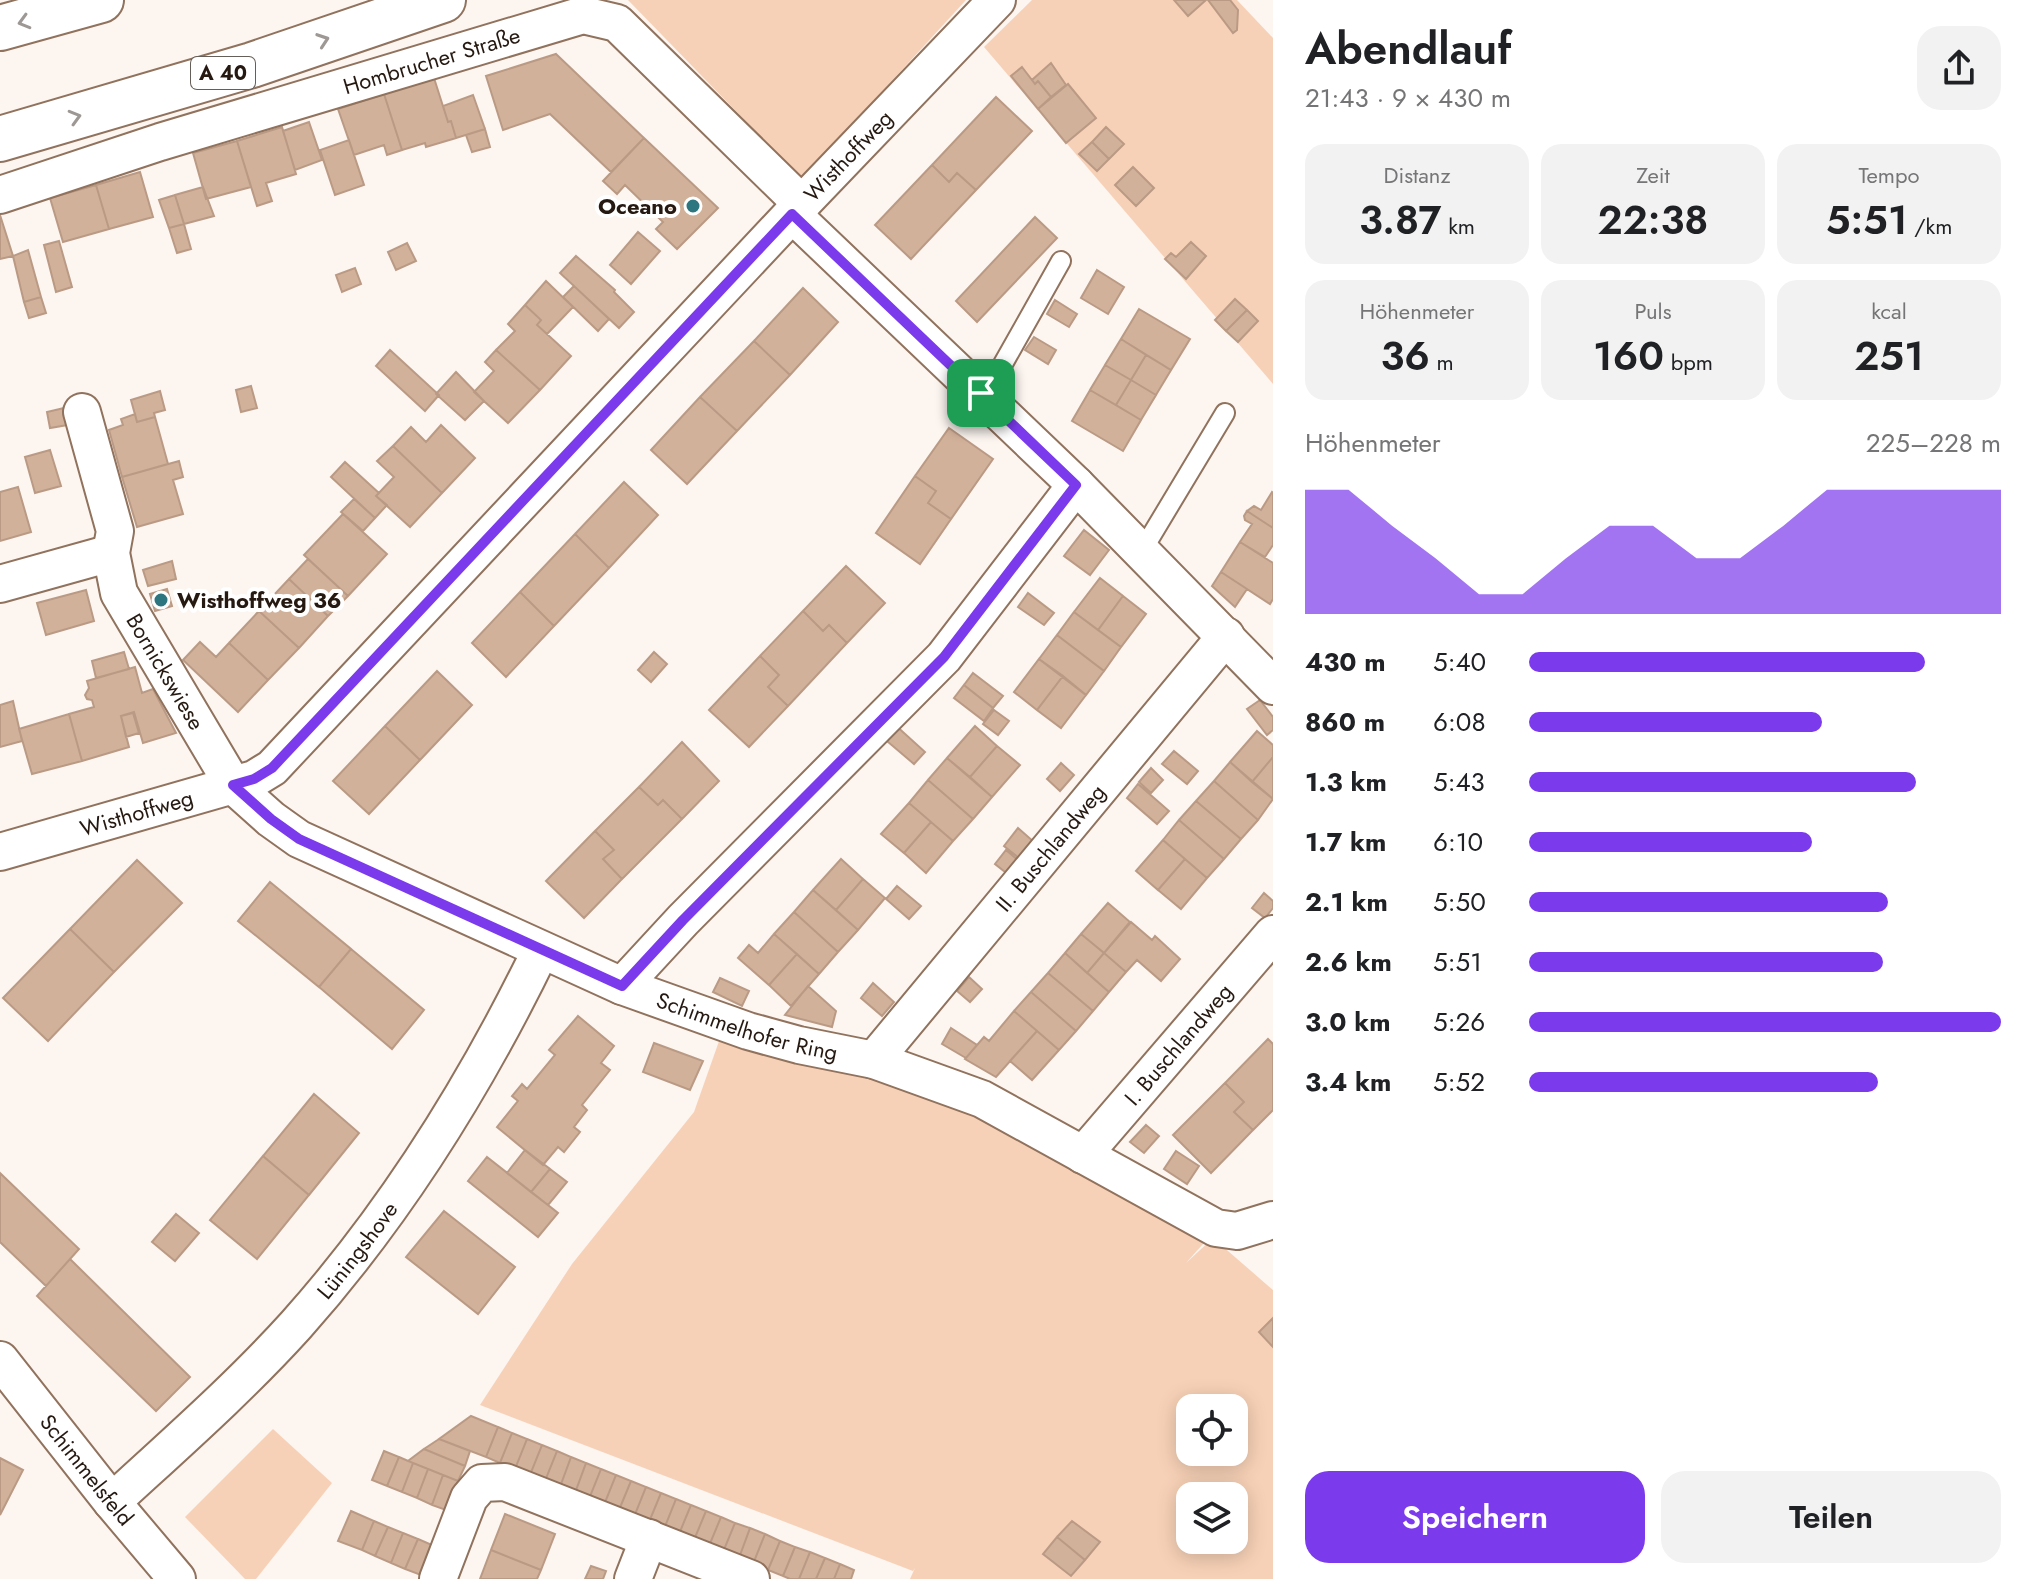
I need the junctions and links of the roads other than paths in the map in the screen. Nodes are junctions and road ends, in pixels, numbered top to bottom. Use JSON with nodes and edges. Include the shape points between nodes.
{"nodes":[{"id":1,"x":101,"y":0,"type":"edge"},
{"id":2,"x":443,"y":0,"type":"edge"},
{"id":3,"x":997,"y":0,"type":"edge"},
{"id":4,"x":0,"y":28,"type":"edge"},
{"id":5,"x":0,"y":139,"type":"edge"},
{"id":6,"x":0,"y":195,"type":"edge"},
{"id":7,"x":797,"y":209,"type":"junction"},
{"id":8,"x":1061,"y":261,"type":"dead end"},
{"id":9,"x":981,"y":393,"type":"junction"},
{"id":10,"x":82,"y":412,"type":"dead end"},
{"id":11,"x":1225,"y":413,"type":"dead end"},
{"id":12,"x":1076,"y":485,"type":"junction"},
{"id":13,"x":1142,"y":551,"type":"junction"},
{"id":14,"x":111,"y":553,"type":"junction"},
{"id":15,"x":0,"y":584,"type":"edge"},
{"id":16,"x":1226,"y":636,"type":"junction"},
{"id":17,"x":1273,"y":686,"type":"edge"},
{"id":18,"x":233,"y":785,"type":"junction"},
{"id":19,"x":0,"y":852,"type":"edge"},
{"id":20,"x":1273,"y":934,"type":"edge"},
{"id":21,"x":541,"y":950,"type":"junction"},
{"id":22,"x":622,"y":986,"type":"junction"},
{"id":23,"x":874,"y":1060,"type":"junction"},
{"id":24,"x":1083,"y":1155,"type":"junction"},
{"id":25,"x":1273,"y":1220,"type":"edge"},
{"id":26,"x":0,"y":1360,"type":"edge"},
{"id":27,"x":112,"y":1502,"type":"junction"},
{"id":28,"x":649,"y":1538,"type":"junction"},
{"id":29,"x":177,"y":1579,"type":"edge"},
{"id":30,"x":438,"y":1579,"type":"edge"},
{"id":31,"x":633,"y":1579,"type":"edge"},
{"id":32,"x":751,"y":1579,"type":"edge"}],
"edges":[{"from":1,"to":4,"type":"highway","one_way":true},
{"from":5,"to":2,"type":"highway","number":"A 40","one_way":true,"via":[[252,65]]},
{"from":3,"to":7,"type":"street","name":"Wisthoffweg"},
{"from":6,"to":7,"type":"street","name":"Hombrucher Straße","via":[[583,15],[617,23]]},
{"from":7,"to":9,"type":"street"},
{"from":7,"to":18,"type":"street","name":"Wisthoffweg","via":[[272,768]]},
{"from":8,"to":9,"type":"lane"},
{"from":9,"to":12,"type":"street"},
{"from":10,"to":14,"type":"street","name":"Bornickswiese","via":[[115,531]]},
{"from":11,"to":13,"type":"lane"},
{"from":12,"to":13,"type":"street"},
{"from":12,"to":22,"type":"street","via":[[944,657]]},
{"from":13,"to":16,"type":"street"},
{"from":14,"to":15,"type":"street"},
{"from":14,"to":18,"type":"street","name":"Bornickswiese","via":[[119,593]]},
{"from":16,"to":17,"type":"street"},
{"from":16,"to":23,"type":"street","name":"II. Buschlandweg"},
{"from":18,"to":19,"type":"street","name":"Wisthoffweg"},
{"from":18,"to":21,"type":"street","name":"Schimmelhofer Ring","via":[[299,839]]},
{"from":20,"to":24,"type":"street","name":"I. Buschlandweg"},
{"from":21,"to":22,"type":"street","name":"Schimmelhofer Ring"},
{"from":21,"to":27,"type":"street","name":"Lüningshove","via":[[454,1113],[359,1248],[297,1325],[239,1385]]},
{"from":22,"to":23,"type":"street","name":"Schimmelhofer Ring","via":[[748,1031]]},
{"from":23,"to":24,"type":"street","name":"Schimmelhofer Ring","via":[[982,1099]]},
{"from":24,"to":25,"type":"street","name":"Schimmelhofer Ring","via":[[1216,1228],[1237,1231]]},
{"from":26,"to":27,"type":"street","name":"Schimmelsfeld"},
{"from":27,"to":29,"type":"street","name":"Schimmelsfeld"},
{"from":28,"to":30,"type":"street","via":[[505,1482],[482,1483],[469,1498]]},
{"from":28,"to":31,"type":"street"},
{"from":28,"to":32,"type":"street"}]}
